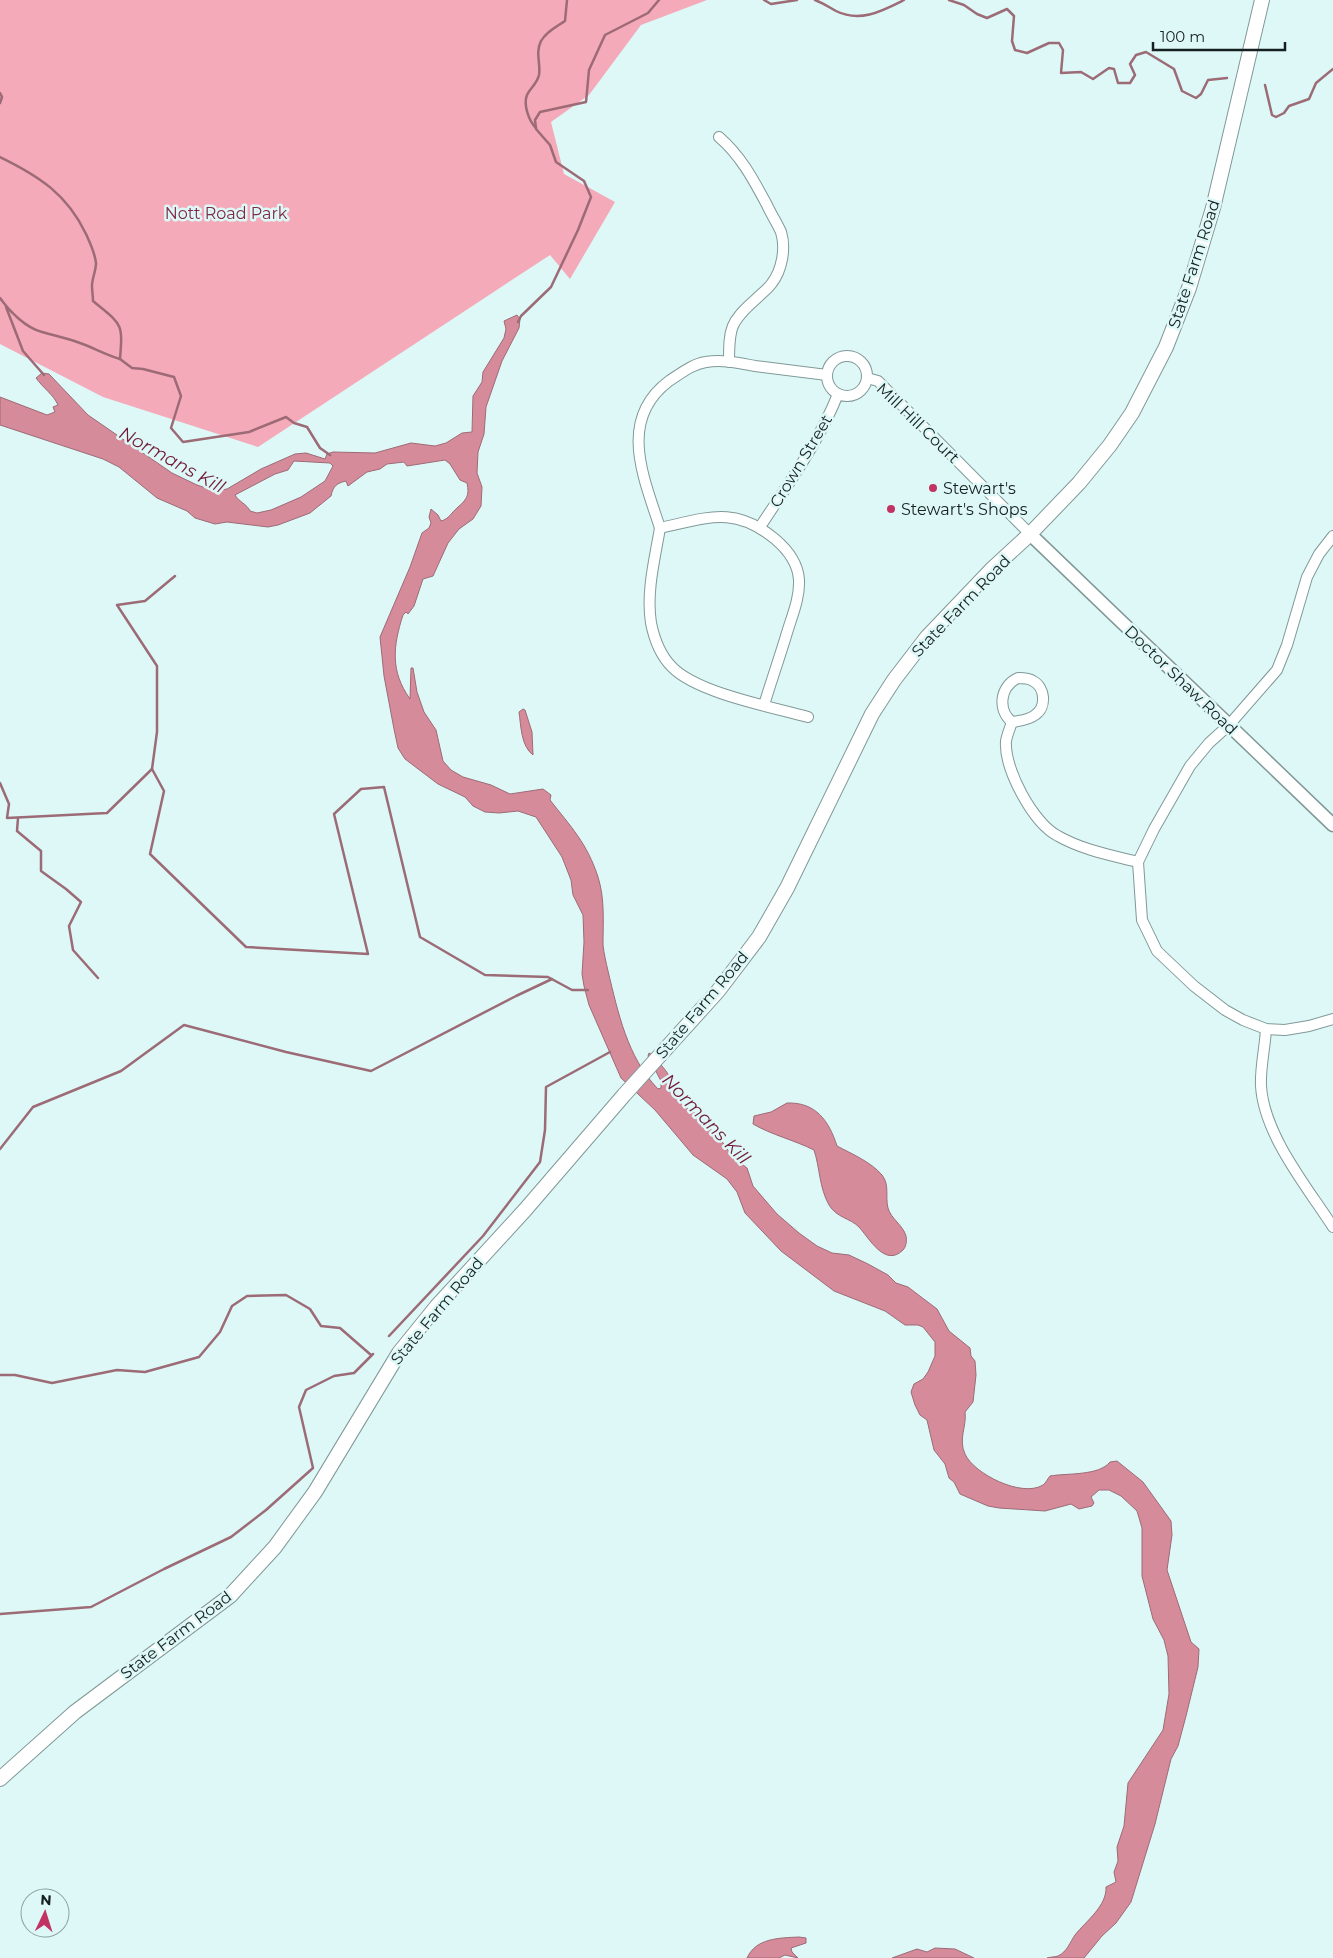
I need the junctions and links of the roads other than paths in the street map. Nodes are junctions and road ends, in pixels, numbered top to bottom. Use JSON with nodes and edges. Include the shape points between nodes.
{"nodes":[{"id":1,"x":1262,"y":0,"type":"edge"},
{"id":2,"x":719,"y":137,"type":"dead end"},
{"id":3,"x":730,"y":362,"type":"junction"},
{"id":4,"x":827,"y":375,"type":"junction"},
{"id":5,"x":867,"y":378,"type":"junction"},
{"id":6,"x":838,"y":394,"type":"junction"},
{"id":7,"x":760,"y":527,"type":"junction"},
{"id":8,"x":660,"y":528,"type":"junction"},
{"id":9,"x":1030,"y":534,"type":"junction"},
{"id":10,"x":1333,"y":536,"type":"edge"},
{"id":11,"x":764,"y":705,"type":"junction"},
{"id":12,"x":808,"y":717,"type":"dead end"},
{"id":13,"x":1012,"y":722,"type":"junction"},
{"id":14,"x":1229,"y":725,"type":"junction"},
{"id":15,"x":1333,"y":825,"type":"edge"},
{"id":16,"x":1138,"y":862,"type":"junction"},
{"id":17,"x":1333,"y":1019,"type":"edge"},
{"id":18,"x":1266,"y":1029,"type":"junction"},
{"id":19,"x":1333,"y":1227,"type":"edge"},
{"id":20,"x":0,"y":1779,"type":"edge"}],
"edges":[{"from":1,"to":9,"type":"main road","name":"State Farm Road","via":[[1213,208],[1190,288],[1166,347],[1132,412],[1110,444],[1079,483]]},
{"from":2,"to":3,"type":"street","via":[[749,170],[781,233],[783,250],[780,269],[772,284],[740,312],[732,324]]},
{"from":3,"to":4,"type":"street"},
{"from":3,"to":8,"type":"street","via":[[705,362],[683,371],[660,388],[644,412],[637,435],[640,464]]},
{"from":4,"to":5,"type":"street","name":"Mill Hill Court","via":[[836,359],[848,356],[855,357],[864,366]]},
{"from":4,"to":6,"type":"street","via":[[830,386]]},
{"from":5,"to":6,"type":"street","name":"Mill Hill Court","via":[[856,394]]},
{"from":5,"to":9,"type":"street","name":"Mill Hill Court","via":[[878,381]]},
{"from":6,"to":7,"type":"street","name":"Crown Street","via":[[811,449]]},
{"from":7,"to":8,"type":"street","via":[[725,516]]},
{"from":7,"to":11,"type":"street","via":[[796,562],[799,581],[796,605]]},
{"from":8,"to":11,"type":"street","via":[[650,590],[656,643],[672,667],[697,684]]},
{"from":9,"to":14,"type":"street","name":"Doctor Shaw Road"},
{"from":9,"to":20,"type":"main road","name":"State Farm Road","via":[[927,637],[894,680],[872,714],[787,888],[759,937],[718,991],[399,1353],[316,1492],[281,1540],[230,1596],[75,1712]]},
{"from":10,"to":14,"type":"street","via":[[1307,577],[1277,670]]},
{"from":11,"to":12,"type":"street"},
{"from":13,"to":13,"type":"street","via":[[1036,715],[1042,706],[1042,688],[1031,679],[1018,678],[1006,686],[1004,714]]},
{"from":13,"to":16,"type":"street","via":[[1006,741],[1008,761],[1020,793],[1033,812],[1055,835],[1087,850]]},
{"from":14,"to":15,"type":"street","name":"Doctor Shaw Road"},
{"from":14,"to":16,"type":"street","via":[[1190,766]]},
{"from":16,"to":18,"type":"street","via":[[1142,920],[1157,951],[1225,1010]]},
{"from":17,"to":18,"type":"street","via":[[1285,1030]]},
{"from":18,"to":19,"type":"street","via":[[1261,1086],[1267,1119]]}]}
